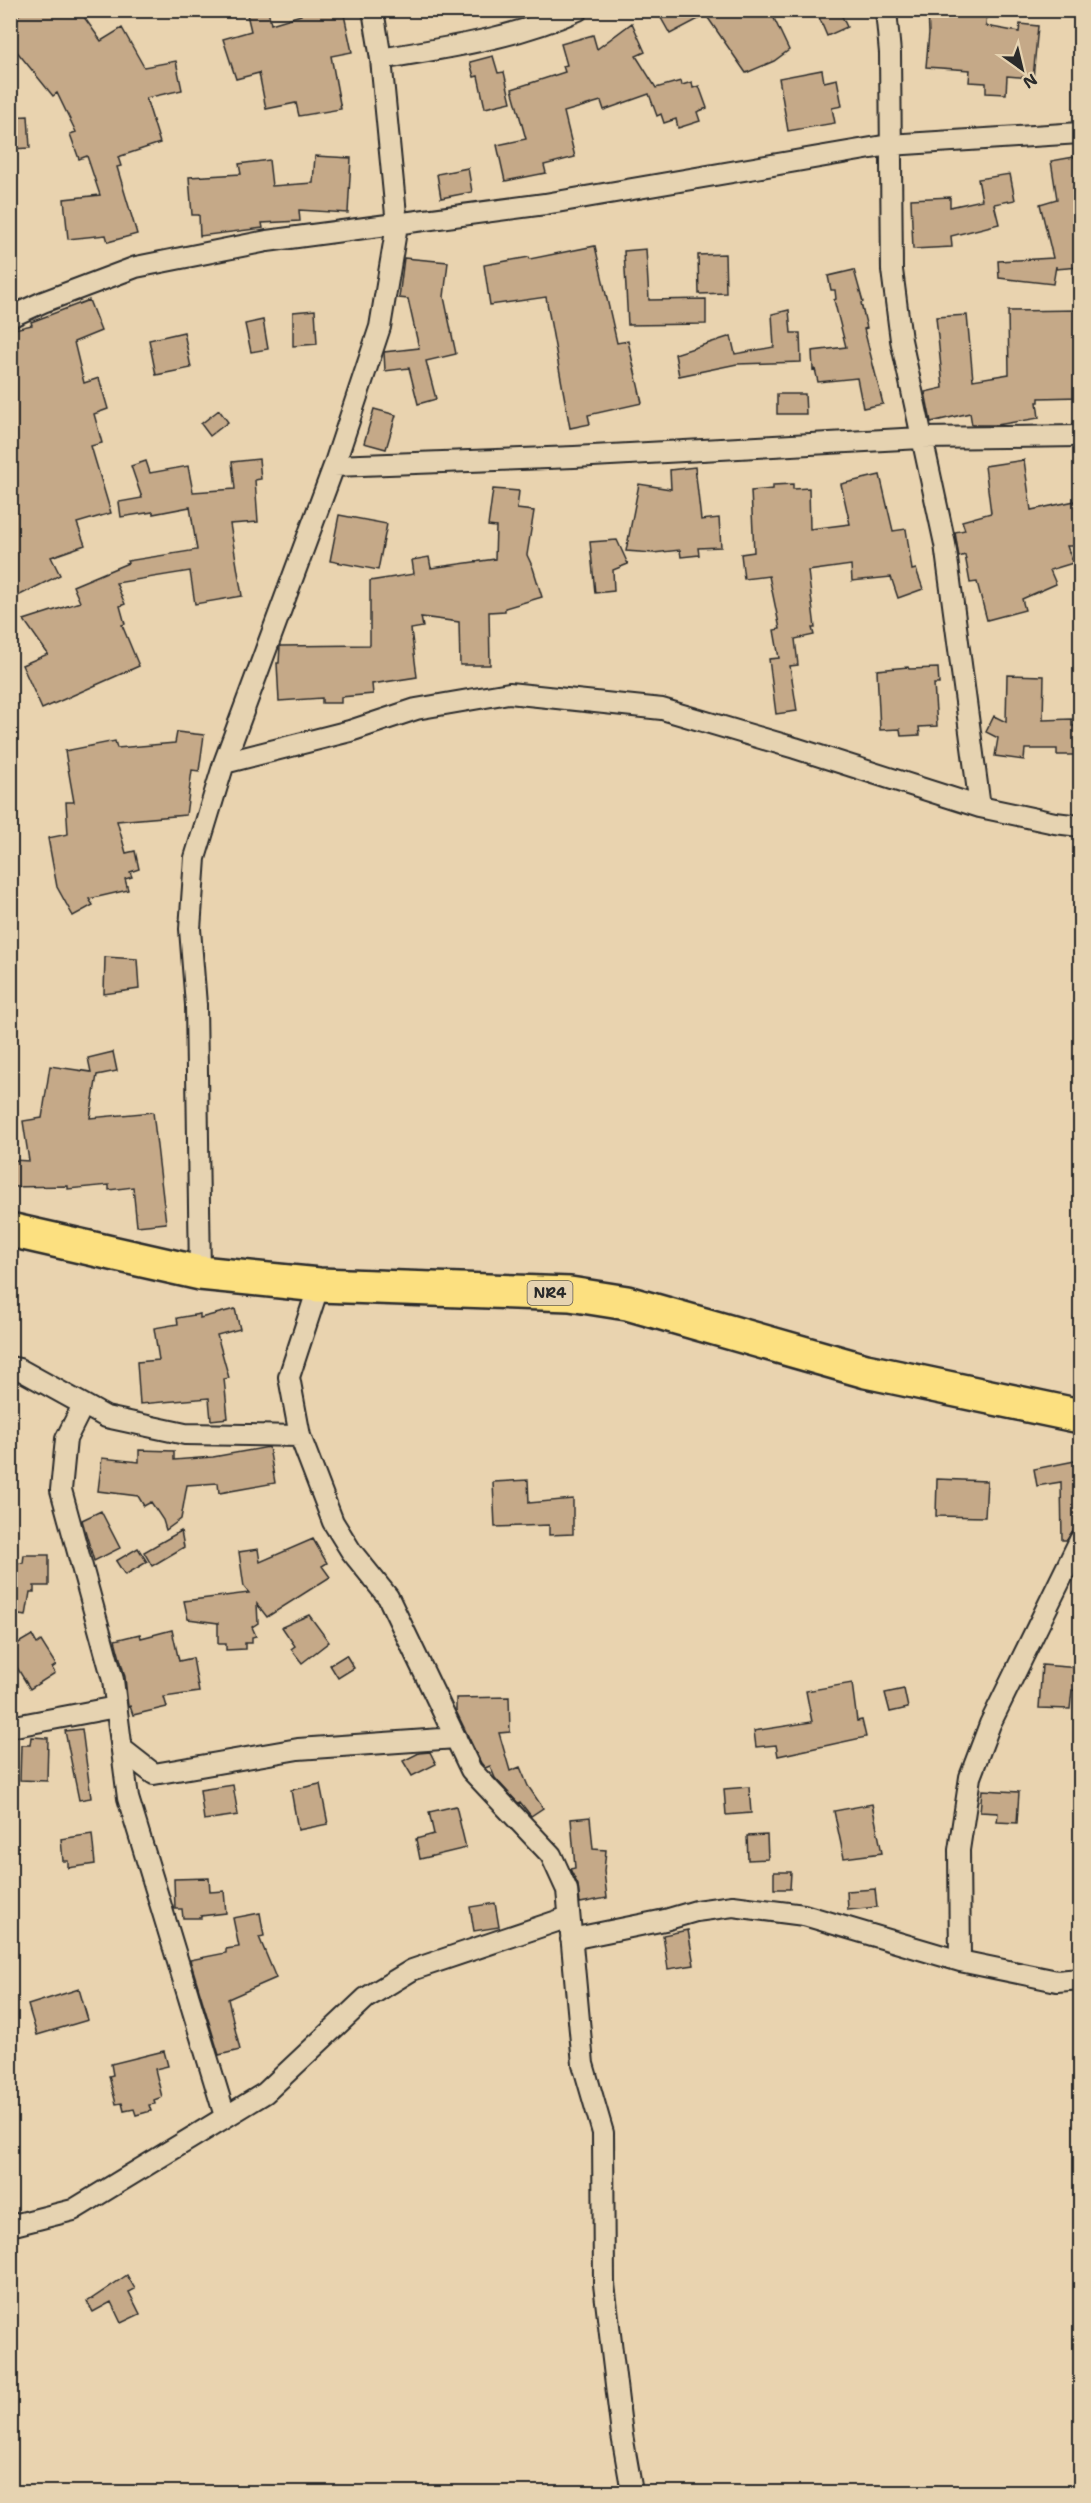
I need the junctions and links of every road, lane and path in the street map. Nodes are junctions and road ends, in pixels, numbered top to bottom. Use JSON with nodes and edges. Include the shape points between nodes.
{"nodes":[{"id":1,"x":373,"y":10,"type":"edge"},
{"id":2,"x":578,"y":10,"type":"edge"},
{"id":3,"x":886,"y":10,"type":"edge"},
{"id":4,"x":381,"y":59,"type":"junction"},
{"id":5,"x":1080,"y":133,"type":"edge"},
{"id":6,"x":889,"y":145,"type":"junction"},
{"id":7,"x":397,"y":225,"type":"junction"},
{"id":8,"x":10,"y":317,"type":"edge"},
{"id":9,"x":1080,"y":436,"type":"edge"},
{"id":10,"x":921,"y":438,"type":"junction"},
{"id":11,"x":334,"y":466,"type":"junction"},
{"id":12,"x":224,"y":762,"type":"junction"},
{"id":13,"x":980,"y":807,"type":"junction"},
{"id":14,"x":1080,"y":826,"type":"edge"},
{"id":15,"x":10,"y":1230,"type":"edge"},
{"id":16,"x":200,"y":1273,"type":"junction"},
{"id":17,"x":319,"y":1285,"type":"junction"},
{"id":18,"x":10,"y":1367,"type":"edge"},
{"id":19,"x":82,"y":1405,"type":"junction"},
{"id":20,"x":1080,"y":1416,"type":"edge"},
{"id":21,"x":300,"y":1436,"type":"junction"},
{"id":22,"x":1080,"y":1540,"type":"edge"},
{"id":23,"x":116,"y":1707,"type":"junction"},
{"id":24,"x":10,"y":1727,"type":"edge"},
{"id":25,"x":456,"y":1738,"type":"junction"},
{"id":26,"x":122,"y":1749,"type":"junction"},
{"id":27,"x":569,"y":1917,"type":"junction"},
{"id":28,"x":571,"y":1939,"type":"junction"},
{"id":29,"x":960,"y":1961,"type":"junction"},
{"id":30,"x":1080,"y":1979,"type":"edge"},
{"id":31,"x":225,"y":2116,"type":"junction"},
{"id":32,"x":10,"y":2226,"type":"edge"},
{"id":33,"x":632,"y":2493,"type":"edge"}],
"edges":[{"from":1,"to":4,"type":"street"},
{"from":2,"to":4,"type":"street","via":[[512,35]]},
{"from":3,"to":6,"type":"street","via":[[890,53]]},
{"from":4,"to":7,"type":"street"},
{"from":5,"to":6,"type":"street"},
{"from":6,"to":7,"type":"street","via":[[545,204]]},
{"from":6,"to":10,"type":"street","via":[[892,270],[901,340]]},
{"from":7,"to":8,"type":"street","via":[[267,241],[136,267]]},
{"from":7,"to":11,"type":"street","via":[[380,327]]},
{"from":9,"to":10,"type":"street"},
{"from":10,"to":11,"type":"street"},
{"from":10,"to":13,"type":"street","via":[[945,544]]},
{"from":11,"to":12,"type":"street"},
{"from":12,"to":13,"type":"street","via":[[350,731],[416,709],[509,693],[662,709]]},
{"from":12,"to":16,"type":"street","via":[[195,858],[190,929],[196,1005]]},
{"from":13,"to":14,"type":"street"},
{"from":15,"to":16,"type":"highway","number":"NR4"},
{"from":16,"to":17,"type":"highway","number":"NR4"},
{"from":17,"to":20,"type":"highway","number":"NR4","via":[[570,1294],[627,1303],[866,1371]]},
{"from":17,"to":21,"type":"street","via":[[289,1377]]},
{"from":18,"to":19,"type":"street"},
{"from":19,"to":21,"type":"street","via":[[106,1417],[185,1434]]},
{"from":19,"to":23,"type":"street","via":[[66,1438],[61,1490],[113,1680]]},
{"from":21,"to":25,"type":"street","via":[[333,1522],[388,1597]]},
{"from":22,"to":29,"type":"street","via":[[990,1724],[970,1777],[960,1850]]},
{"from":23,"to":24,"type":"street"},
{"from":23,"to":26,"type":"street"},
{"from":25,"to":26,"type":"street","via":[[298,1749],[154,1774]]},
{"from":25,"to":27,"type":"street","via":[[471,1770],[551,1855],[567,1890]]},
{"from":26,"to":31,"type":"street","via":[[128,1798]]},
{"from":27,"to":28,"type":"street"},
{"from":27,"to":31,"type":"street","via":[[412,1970],[366,1998],[265,2093]]},
{"from":28,"to":29,"type":"street","via":[[733,1906],[804,1915]]},
{"from":28,"to":33,"type":"street","via":[[583,2064],[603,2133],[604,2284]]},
{"from":29,"to":30,"type":"street","via":[[1057,1981]]},
{"from":31,"to":32,"type":"street","via":[[73,2210]]}]}
